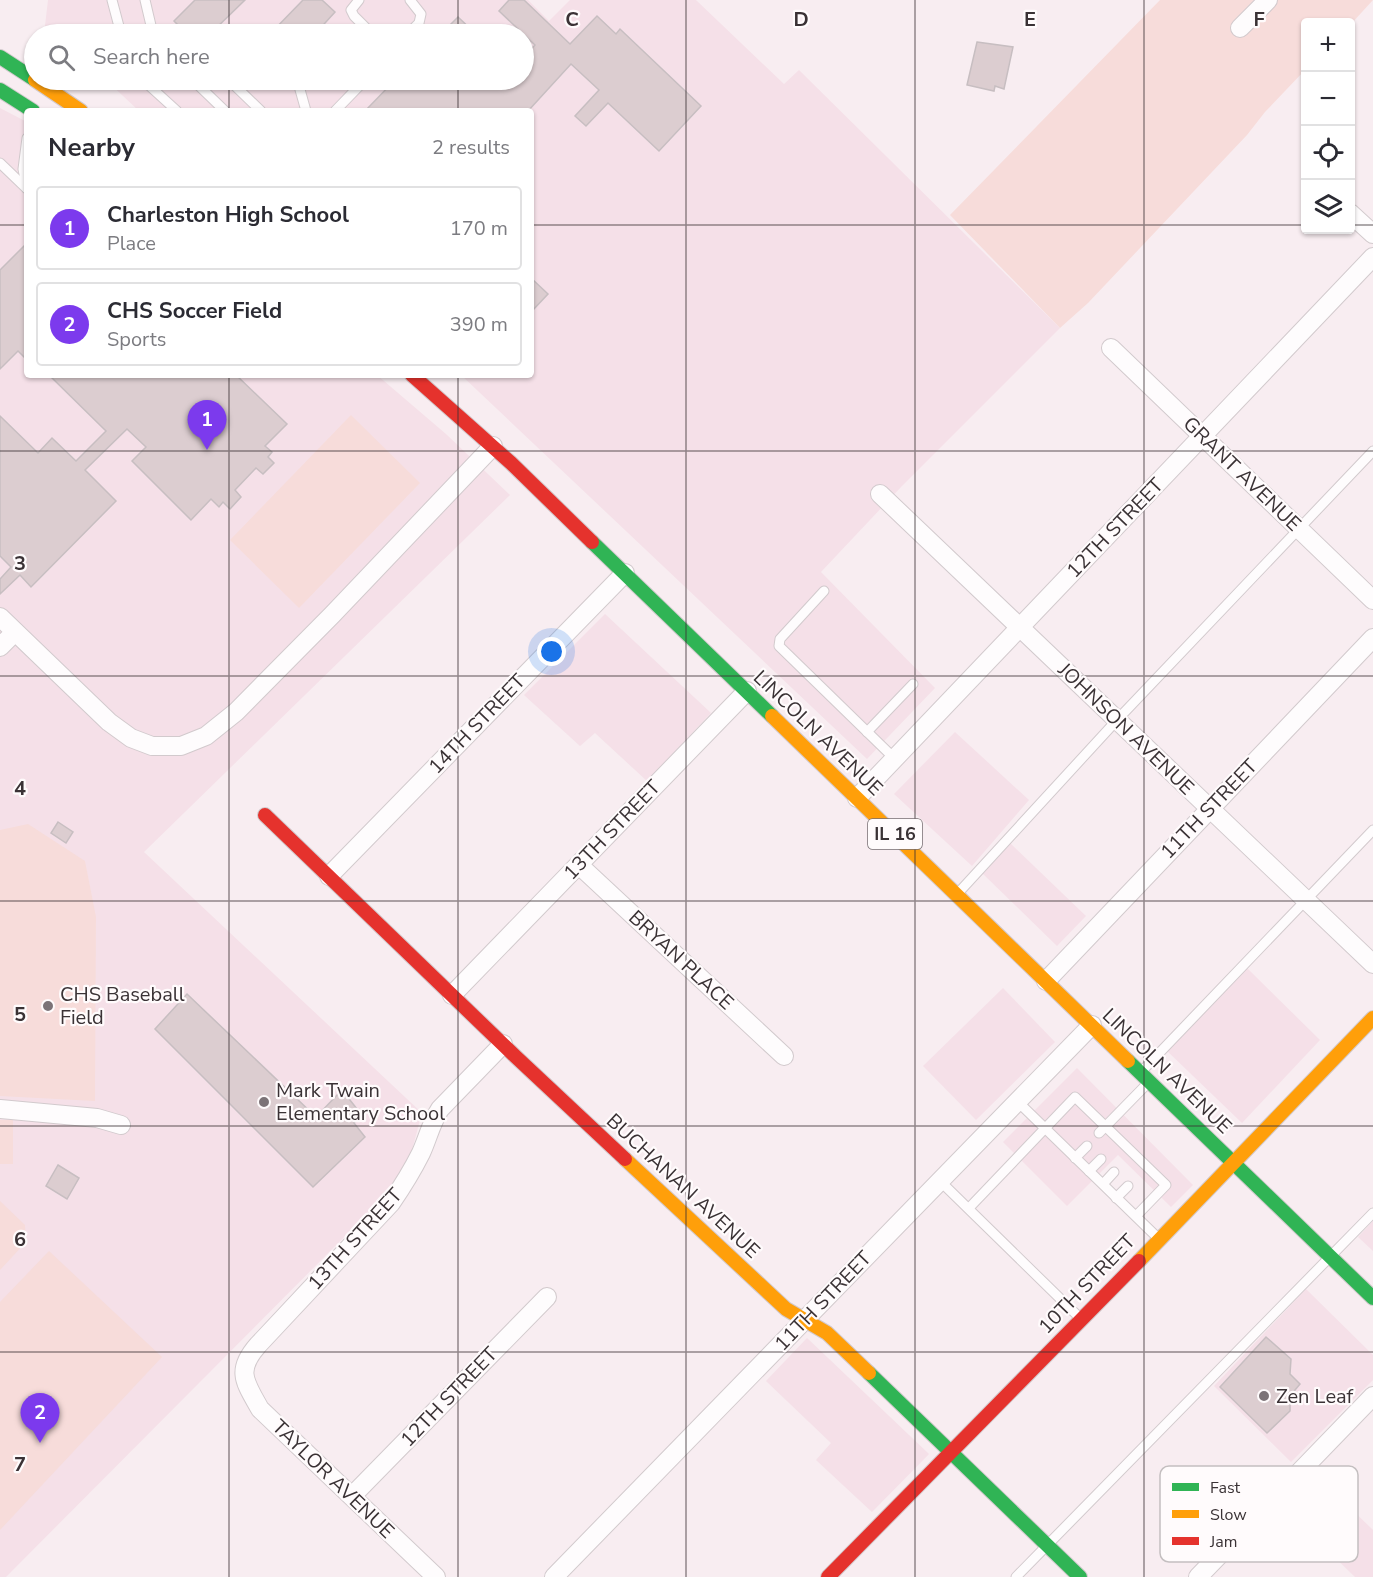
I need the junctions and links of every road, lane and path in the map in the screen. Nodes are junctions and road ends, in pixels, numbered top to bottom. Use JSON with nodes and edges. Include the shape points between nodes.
{"nodes":[{"id":1,"x":112,"y":0,"type":"edge"},
{"id":2,"x":145,"y":0,"type":"edge"},
{"id":3,"x":359,"y":0,"type":"edge"},
{"id":4,"x":410,"y":0,"type":"edge"},
{"id":5,"x":1268,"y":0,"type":"edge"},
{"id":6,"x":118,"y":24,"type":"edge"},
{"id":7,"x":151,"y":24,"type":"edge"},
{"id":8,"x":362,"y":24,"type":"edge"},
{"id":9,"x":417,"y":24,"type":"edge"},
{"id":10,"x":1240,"y":28,"type":"dead end"},
{"id":11,"x":0,"y":57,"type":"edge"},
{"id":12,"x":24,"y":85,"type":"edge"},
{"id":13,"x":0,"y":90,"type":"edge"},
{"id":14,"x":154,"y":90,"type":"edge"},
{"id":15,"x":203,"y":90,"type":"edge"},
{"id":16,"x":239,"y":90,"type":"edge"},
{"id":17,"x":300,"y":90,"type":"edge"},
{"id":18,"x":355,"y":90,"type":"edge"},
{"id":19,"x":33,"y":95,"type":"edge"},
{"id":20,"x":72,"y":108,"type":"edge"},
{"id":21,"x":174,"y":108,"type":"edge"},
{"id":22,"x":222,"y":108,"type":"edge"},
{"id":23,"x":258,"y":108,"type":"edge"},
{"id":24,"x":305,"y":108,"type":"edge"},
{"id":25,"x":338,"y":108,"type":"edge"},
{"id":26,"x":0,"y":163,"type":"edge"},
{"id":27,"x":24,"y":186,"type":"edge"},
{"id":28,"x":1355,"y":218,"type":"edge"},
{"id":29,"x":1373,"y":234,"type":"edge"},
{"id":30,"x":1373,"y":258,"type":"edge"},
{"id":31,"x":1111,"y":348,"type":"dead end"},
{"id":32,"x":415,"y":378,"type":"edge"},
{"id":33,"x":1202,"y":436,"type":"junction"},
{"id":34,"x":493,"y":446,"type":"junction"},
{"id":35,"x":1373,"y":451,"type":"edge"},
{"id":36,"x":880,"y":495,"type":"dead end"},
{"id":37,"x":1299,"y":529,"type":"junction"},
{"id":38,"x":625,"y":573,"type":"junction"},
{"id":39,"x":824,"y":591,"type":"dead end"},
{"id":40,"x":1373,"y":600,"type":"edge"},
{"id":41,"x":0,"y":617,"type":"edge"},
{"id":42,"x":1020,"y":628,"type":"junction"},
{"id":43,"x":15,"y":632,"type":"junction"},
{"id":44,"x":1373,"y":638,"type":"edge"},
{"id":45,"x":0,"y":647,"type":"edge"},
{"id":46,"x":913,"y":684,"type":"dead end"},
{"id":47,"x":747,"y":691,"type":"junction"},
{"id":48,"x":1117,"y":720,"type":"junction"},
{"id":49,"x":867,"y":732,"type":"junction"},
{"id":50,"x":895,"y":759,"type":"junction"},
{"id":51,"x":857,"y":798,"type":"junction"},
{"id":52,"x":1210,"y":809,"type":"junction"},
{"id":53,"x":265,"y":815,"type":"dead end"},
{"id":54,"x":1373,"y":830,"type":"edge"},
{"id":55,"x":579,"y":865,"type":"junction"},
{"id":56,"x":329,"y":876,"type":"junction"},
{"id":57,"x":957,"y":894,"type":"junction"},
{"id":58,"x":1306,"y":900,"type":"junction"},
{"id":59,"x":1373,"y":964,"type":"edge"},
{"id":60,"x":1046,"y":981,"type":"junction"},
{"id":61,"x":452,"y":995,"type":"junction"},
{"id":62,"x":1373,"y":1018,"type":"edge"},
{"id":63,"x":1092,"y":1025,"type":"junction"},
{"id":64,"x":503,"y":1044,"type":"junction"},
{"id":65,"x":784,"y":1056,"type":"dead end"},
{"id":66,"x":1145,"y":1077,"type":"junction"},
{"id":67,"x":1017,"y":1101,"type":"junction"},
{"id":68,"x":0,"y":1108,"type":"edge"},
{"id":69,"x":121,"y":1125,"type":"dead end"},
{"id":70,"x":1046,"y":1129,"type":"junction"},
{"id":71,"x":1102,"y":1130,"type":"junction"},
{"id":72,"x":1119,"y":1140,"type":"junction"},
{"id":73,"x":1087,"y":1146,"type":"dead end"},
{"id":74,"x":1112,"y":1148,"type":"dead end"},
{"id":75,"x":1075,"y":1158,"type":"junction"},
{"id":76,"x":1101,"y":1159,"type":"dead end"},
{"id":77,"x":1234,"y":1163,"type":"junction"},
{"id":78,"x":1089,"y":1171,"type":"junction"},
{"id":79,"x":1114,"y":1172,"type":"dead end"},
{"id":80,"x":940,"y":1181,"type":"junction"},
{"id":81,"x":1102,"y":1184,"type":"junction"},
{"id":82,"x":1128,"y":1186,"type":"dead end"},
{"id":83,"x":1116,"y":1198,"type":"junction"},
{"id":84,"x":969,"y":1208,"type":"junction"},
{"id":85,"x":1373,"y":1213,"type":"edge"},
{"id":86,"x":1136,"y":1216,"type":"junction"},
{"id":87,"x":1159,"y":1239,"type":"junction"},
{"id":88,"x":1331,"y":1257,"type":"junction"},
{"id":89,"x":547,"y":1297,"type":"dead end"},
{"id":90,"x":1373,"y":1298,"type":"edge"},
{"id":91,"x":1081,"y":1318,"type":"junction"},
{"id":92,"x":804,"y":1322,"type":"junction"},
{"id":93,"x":244,"y":1372,"type":"joint"},
{"id":94,"x":1373,"y":1396,"type":"edge"},
{"id":95,"x":951,"y":1451,"type":"junction"},
{"id":96,"x":1305,"y":1466,"type":"edge"},
{"id":97,"x":352,"y":1496,"type":"junction"},
{"id":98,"x":1047,"y":1545,"type":"junction"},
{"id":99,"x":1213,"y":1562,"type":"edge"},
{"id":100,"x":436,"y":1577,"type":"edge"},
{"id":101,"x":554,"y":1577,"type":"edge"},
{"id":102,"x":828,"y":1577,"type":"edge"},
{"id":103,"x":1016,"y":1577,"type":"edge"},
{"id":104,"x":1080,"y":1577,"type":"edge"},
{"id":105,"x":1198,"y":1577,"type":"edge"}],
"edges":[{"from":1,"to":6,"type":"lane"},
{"from":2,"to":7,"type":"lane"},
{"from":3,"to":8,"type":"lane","via":[[351,10]]},
{"from":4,"to":9,"type":"lane","via":[[421,14]]},
{"from":5,"to":10,"type":"street"},
{"from":11,"to":12,"type":"street"},
{"from":13,"to":19,"type":"street"},
{"from":14,"to":21,"type":"lane"},
{"from":15,"to":22,"type":"lane"},
{"from":16,"to":23,"type":"lane"},
{"from":17,"to":24,"type":"lane"},
{"from":18,"to":25,"type":"lane"},
{"from":19,"to":20,"type":"street"},
{"from":26,"to":27,"type":"lane"},
{"from":28,"to":29,"type":"street"},
{"from":30,"to":33,"type":"street","name":"12TH STREET"},
{"from":31,"to":33,"type":"street","name":"GRANT AVENUE"},
{"from":32,"to":34,"type":"street","name":"LINCOLN AVENUE","number":"IL 16"},
{"from":33,"to":37,"type":"street","name":"GRANT AVENUE"},
{"from":33,"to":42,"type":"street","name":"12TH STREET"},
{"from":34,"to":38,"type":"street","name":"LINCOLN AVENUE","number":"IL 16"},
{"from":34,"to":43,"type":"street","via":[[236,712],[206,736],[181,746],[152,746],[131,738],[109,722]]},
{"from":35,"to":37,"type":"lane"},
{"from":36,"to":42,"type":"street","name":"JOHNSON AVENUE"},
{"from":37,"to":40,"type":"street","name":"GRANT AVENUE"},
{"from":37,"to":48,"type":"lane"},
{"from":38,"to":47,"type":"street","name":"LINCOLN AVENUE","number":"IL 16"},
{"from":38,"to":56,"type":"street","name":"14TH STREET"},
{"from":39,"to":49,"type":"lane","via":[[780,639],[779,646]]},
{"from":41,"to":43,"type":"street"},
{"from":42,"to":48,"type":"street","name":"JOHNSON AVENUE"},
{"from":42,"to":50,"type":"street","name":"12TH STREET"},
{"from":43,"to":45,"type":"street"},
{"from":44,"to":52,"type":"street","name":"11TH STREET"},
{"from":46,"to":49,"type":"lane"},
{"from":47,"to":51,"type":"street","name":"LINCOLN AVENUE","number":"IL 16"},
{"from":47,"to":55,"type":"street","name":"13TH STREET"},
{"from":48,"to":52,"type":"street","name":"JOHNSON AVENUE"},
{"from":48,"to":57,"type":"lane"},
{"from":49,"to":50,"type":"lane"},
{"from":50,"to":51,"type":"street","name":"12TH STREET"},
{"from":51,"to":57,"type":"street","name":"LINCOLN AVENUE","number":"IL 16"},
{"from":52,"to":58,"type":"street","name":"JOHNSON AVENUE"},
{"from":52,"to":60,"type":"street","name":"11TH STREET"},
{"from":53,"to":56,"type":"street","name":"BUCHANAN AVENUE"},
{"from":54,"to":58,"type":"lane"},
{"from":55,"to":61,"type":"street","name":"13TH STREET"},
{"from":55,"to":65,"type":"street","name":"BRYAN PLACE"},
{"from":56,"to":61,"type":"street","name":"BUCHANAN AVENUE"},
{"from":57,"to":60,"type":"street","name":"LINCOLN AVENUE","number":"IL 16"},
{"from":58,"to":59,"type":"street","name":"JOHNSON AVENUE"},
{"from":58,"to":66,"type":"lane"},
{"from":60,"to":63,"type":"street","name":"LINCOLN AVENUE","number":"IL 16"},
{"from":61,"to":64,"type":"street","name":"BUCHANAN AVENUE"},
{"from":62,"to":77,"type":"street","name":"10TH STREET"},
{"from":63,"to":66,"type":"street","name":"LINCOLN AVENUE","number":"IL 16"},
{"from":63,"to":67,"type":"street","name":"11TH STREET"},
{"from":64,"to":92,"type":"street","name":"BUCHANAN AVENUE"},
{"from":64,"to":93,"type":"street","name":"13TH STREET","via":[[440,1109],[408,1178],[391,1203],[246,1358]]},
{"from":66,"to":71,"type":"lane"},
{"from":66,"to":77,"type":"street","name":"LINCOLN AVENUE","number":"IL 16"},
{"from":67,"to":70,"type":"lane"},
{"from":67,"to":80,"type":"street","name":"11TH STREET"},
{"from":68,"to":69,"type":"street","via":[[97,1118]]},
{"from":70,"to":71,"type":"lane","via":[[1075,1097]]},
{"from":70,"to":75,"type":"lane"},
{"from":70,"to":84,"type":"lane"},
{"from":71,"to":72,"type":"lane"},
{"from":72,"to":74,"type":"lane"},
{"from":72,"to":86,"type":"lane","via":[[1130,1157],[1166,1185]]},
{"from":73,"to":75,"type":"lane"},
{"from":75,"to":78,"type":"lane"},
{"from":76,"to":78,"type":"lane"},
{"from":77,"to":87,"type":"street","name":"10TH STREET"},
{"from":77,"to":88,"type":"street","name":"LINCOLN AVENUE","number":"IL 16"},
{"from":78,"to":81,"type":"lane"},
{"from":79,"to":81,"type":"lane"},
{"from":80,"to":84,"type":"lane"},
{"from":80,"to":92,"type":"street","name":"11TH STREET"},
{"from":81,"to":83,"type":"lane"},
{"from":82,"to":83,"type":"lane"},
{"from":83,"to":86,"type":"lane"},
{"from":84,"to":91,"type":"lane"},
{"from":85,"to":88,"type":"lane"},
{"from":86,"to":87,"type":"lane"},
{"from":87,"to":91,"type":"street","name":"10TH STREET"},
{"from":88,"to":90,"type":"street","name":"LINCOLN AVENUE","number":"IL 16"},
{"from":88,"to":98,"type":"lane"},
{"from":89,"to":97,"type":"street","name":"12TH STREET"},
{"from":91,"to":95,"type":"street","name":"10TH STREET"},
{"from":92,"to":95,"type":"street","name":"BUCHANAN AVENUE","via":[[827,1333]]},
{"from":92,"to":101,"type":"street","name":"11TH STREET"},
{"from":93,"to":97,"type":"street","name":"TAYLOR AVENUE","via":[[260,1409]]},
{"from":94,"to":96,"type":"street"},
{"from":95,"to":98,"type":"street","name":"BUCHANAN AVENUE"},
{"from":95,"to":102,"type":"street","name":"10TH STREET"},
{"from":97,"to":100,"type":"street","name":"TAYLOR AVENUE"},
{"from":98,"to":103,"type":"lane"},
{"from":98,"to":104,"type":"street","name":"BUCHANAN AVENUE"},
{"from":99,"to":105,"type":"street"}]}
